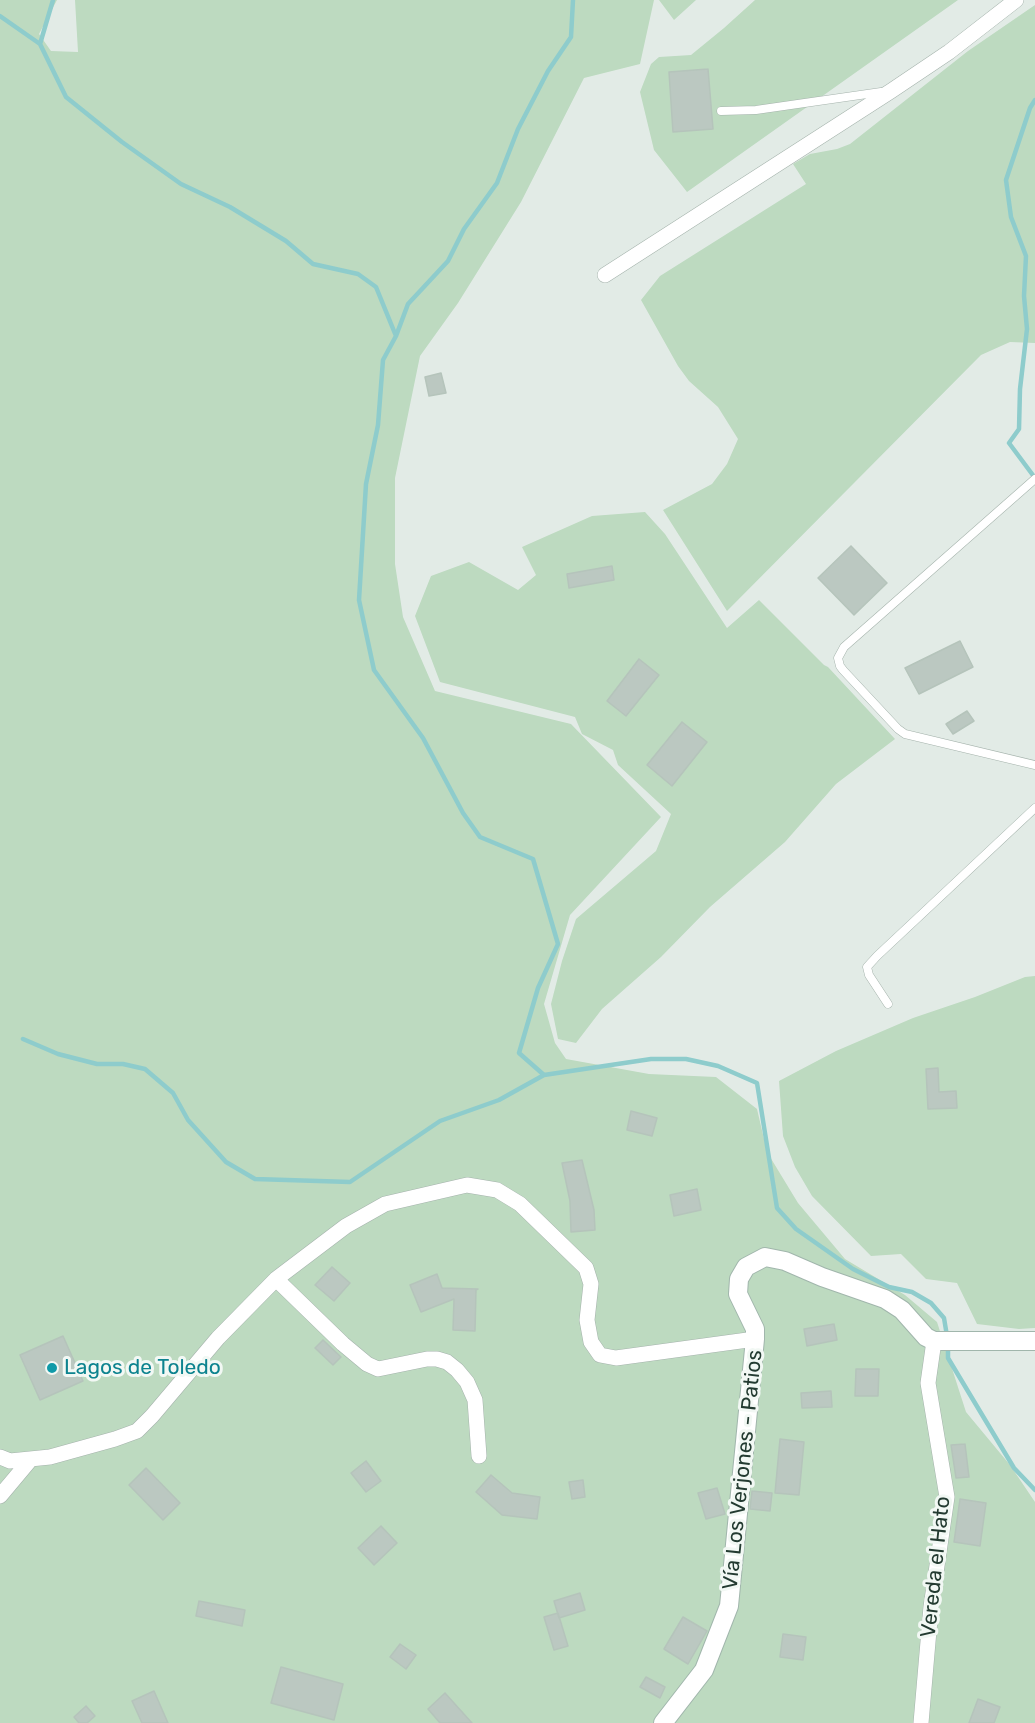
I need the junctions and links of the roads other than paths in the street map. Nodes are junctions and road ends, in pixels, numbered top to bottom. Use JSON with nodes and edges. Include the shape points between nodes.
{"nodes":[{"id":1,"x":1016,"y":0,"type":"edge"},
{"id":2,"x":891,"y":91,"type":"junction"},
{"id":3,"x":721,"y":111,"type":"dead end"},
{"id":4,"x":605,"y":275,"type":"dead end"},
{"id":5,"x":1035,"y":479,"type":"edge"},
{"id":6,"x":1035,"y":765,"type":"edge"},
{"id":7,"x":1035,"y":808,"type":"edge"},
{"id":8,"x":888,"y":1004,"type":"dead end"},
{"id":9,"x":276,"y":1279,"type":"junction"},
{"id":10,"x":755,"y":1340,"type":"junction"},
{"id":11,"x":1035,"y":1341,"type":"edge"},
{"id":12,"x":944,"y":1342,"type":"junction"},
{"id":13,"x":479,"y":1456,"type":"dead end"},
{"id":14,"x":0,"y":1458,"type":"edge"},
{"id":15,"x":31,"y":1459,"type":"junction"},
{"id":16,"x":0,"y":1496,"type":"edge"},
{"id":17,"x":663,"y":1723,"type":"edge"},
{"id":18,"x":921,"y":1723,"type":"edge"}],
"edges":[{"from":1,"to":2,"type":"street"},
{"from":2,"to":3,"type":"lane","via":[[756,110]]},
{"from":2,"to":4,"type":"street"},
{"from":5,"to":6,"type":"lane","via":[[844,647],[838,658],[843,670],[905,734]]},
{"from":7,"to":8,"type":"lane","via":[[867,967]]},
{"from":9,"to":10,"type":"street","via":[[346,1226],[385,1204],[467,1185],[497,1191],[520,1204],[586,1268],[591,1284],[586,1320],[591,1342],[600,1355],[616,1358]]},
{"from":9,"to":13,"type":"street","via":[[367,1364],[378,1369],[437,1359],[457,1370],[476,1400]]},
{"from":9,"to":15,"type":"street","via":[[137,1431]]},
{"from":10,"to":12,"type":"street","name":"Vía Los Verjones - Patios","via":[[755,1329],[738,1294],[739,1279],[746,1267],[765,1257],[885,1299],[911,1318],[926,1337]]},
{"from":10,"to":17,"type":"street","name":"Vía Los Verjones - Patios","via":[[729,1606],[704,1670]]},
{"from":11,"to":12,"type":"street"},
{"from":12,"to":18,"type":"street","name":"Vereda el Hato","via":[[928,1383],[947,1497],[931,1607]]},
{"from":14,"to":15,"type":"street"},
{"from":15,"to":16,"type":"street"}]}
